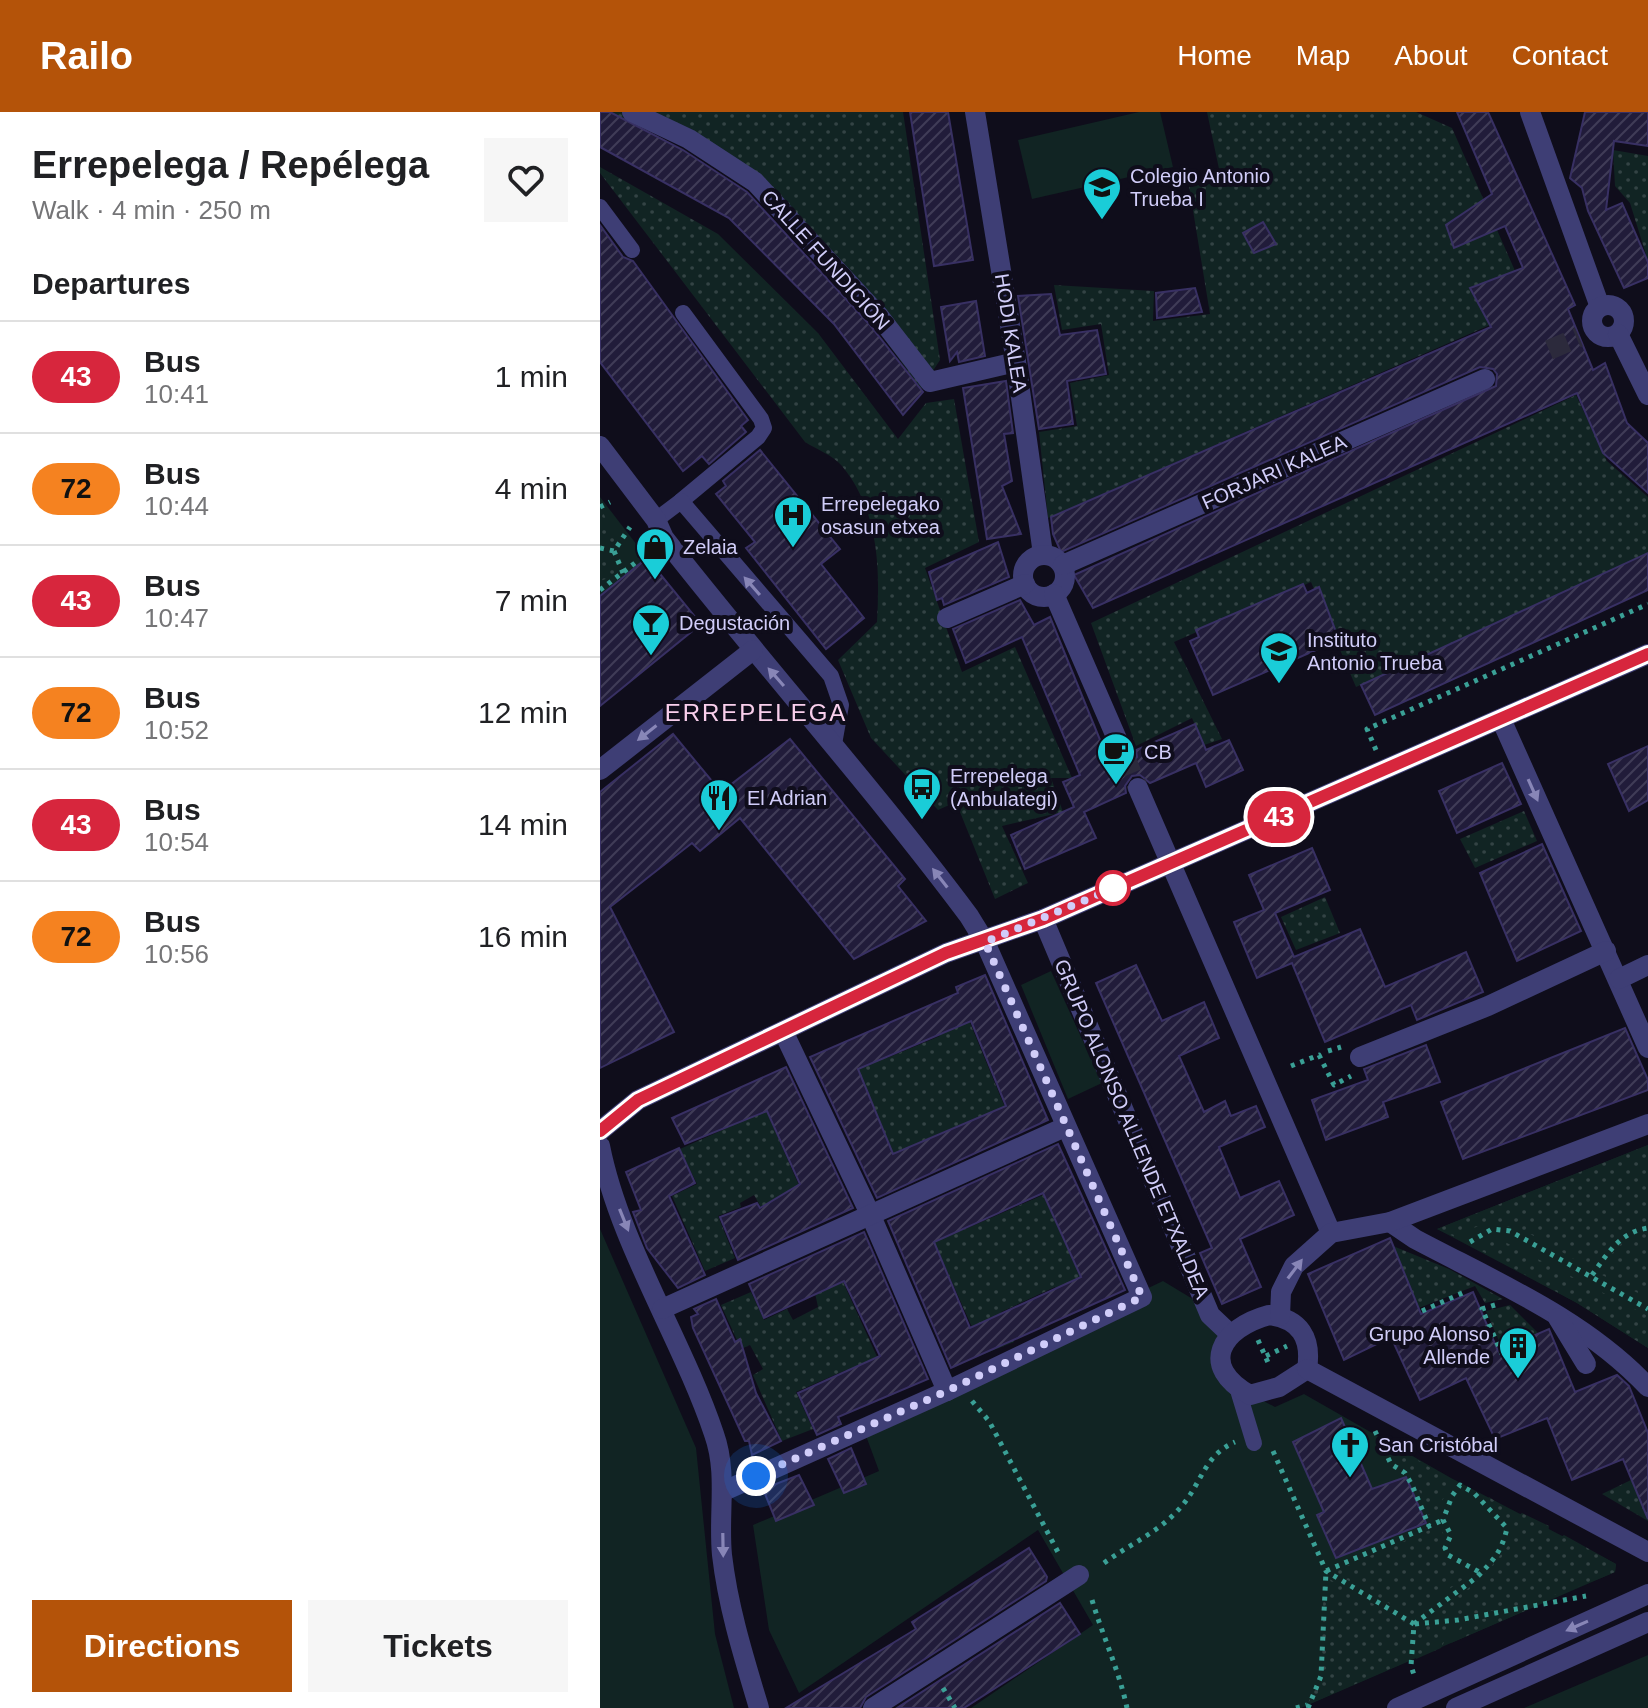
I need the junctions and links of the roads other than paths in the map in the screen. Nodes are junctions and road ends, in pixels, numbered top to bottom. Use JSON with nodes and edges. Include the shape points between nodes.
{"nodes":[{"id":1,"x":632,"y":112,"type":"edge"},
{"id":2,"x":975,"y":112,"type":"edge"},
{"id":3,"x":1530,"y":112,"type":"edge"},
{"id":4,"x":600,"y":207,"type":"edge"},
{"id":5,"x":632,"y":250,"type":"dead end"},
{"id":6,"x":1600,"y":307,"type":"junction"},
{"id":7,"x":683,"y":313,"type":"dead end"},
{"id":8,"x":1618,"y":334,"type":"junction"},
{"id":9,"x":1016,"y":362,"type":"junction"},
{"id":10,"x":1485,"y":379,"type":"dead end"},
{"id":11,"x":1648,"y":395,"type":"edge"},
{"id":12,"x":600,"y":446,"type":"edge"},
{"id":13,"x":681,"y":501,"type":"junction"},
{"id":14,"x":656,"y":520,"type":"junction"},
{"id":15,"x":1043,"y":554,"type":"junction"},
{"id":16,"x":1063,"y":565,"type":"junction"},
{"id":17,"x":1025,"y":584,"type":"junction"},
{"id":18,"x":1054,"y":594,"type":"junction"},
{"id":19,"x":947,"y":618,"type":"dead end"},
{"id":20,"x":753,"y":650,"type":"junction"},
{"id":21,"x":1648,"y":654,"type":"edge"},
{"id":22,"x":1501,"y":719,"type":"junction"},
{"id":23,"x":834,"y":744,"type":"junction"},
{"id":24,"x":1124,"y":755,"type":"tunnel mouth"},
{"id":25,"x":600,"y":770,"type":"edge"},
{"id":26,"x":1138,"y":788,"type":"tunnel mouth"},
{"id":27,"x":1171,"y":863,"type":"junction"},
{"id":28,"x":1043,"y":919,"type":"junction"},
{"id":29,"x":985,"y":942,"type":"junction"},
{"id":30,"x":1606,"y":951,"type":"junction"},
{"id":31,"x":1648,"y":965,"type":"edge"},
{"id":32,"x":1619,"y":979,"type":"junction"},
{"id":33,"x":783,"y":1031,"type":"junction"},
{"id":34,"x":1648,"y":1048,"type":"edge"},
{"id":35,"x":1360,"y":1057,"type":"road end"},
{"id":36,"x":1648,"y":1124,"type":"edge"},
{"id":37,"x":1065,"y":1127,"type":"junction"},
{"id":38,"x":600,"y":1131,"type":"edge"},
{"id":39,"x":600,"y":1146,"type":"edge"},
{"id":40,"x":871,"y":1216,"type":"junction"},
{"id":41,"x":1390,"y":1222,"type":"junction"},
{"id":42,"x":1331,"y":1233,"type":"junction"},
{"id":43,"x":662,"y":1309,"type":"junction"},
{"id":44,"x":1556,"y":1314,"type":"junction"},
{"id":45,"x":1280,"y":1316,"type":"junction"},
{"id":46,"x":1229,"y":1333,"type":"junction"},
{"id":47,"x":1586,"y":1364,"type":"dead end"},
{"id":48,"x":1307,"y":1369,"type":"junction"},
{"id":49,"x":1237,"y":1387,"type":"junction"},
{"id":50,"x":1648,"y":1387,"type":"edge"},
{"id":51,"x":953,"y":1388,"type":"junction"},
{"id":52,"x":1255,"y":1442,"type":"road end"},
{"id":53,"x":724,"y":1491,"type":"junction"},
{"id":54,"x":1648,"y":1552,"type":"edge"},
{"id":55,"x":1079,"y":1575,"type":"dead end"},
{"id":56,"x":1648,"y":1594,"type":"edge"},
{"id":57,"x":1648,"y":1622,"type":"edge"},
{"id":58,"x":759,"y":1708,"type":"edge"},
{"id":59,"x":873,"y":1708,"type":"edge"},
{"id":60,"x":1397,"y":1708,"type":"edge"},
{"id":61,"x":1456,"y":1708,"type":"edge"}],
"edges":[{"from":1,"to":9,"type":"street","name":"CALLE FUNDICIÓN","via":[[689,139],[755,182],[879,316],[930,382]]},
{"from":2,"to":9,"type":"street","name":"HODI KALEA"},
{"from":3,"to":6,"type":"street"},
{"from":4,"to":5,"type":"lane"},
{"from":6,"to":8,"type":"street","via":[[1616,306],[1623,314]]},
{"from":6,"to":8,"type":"street","via":[[1587,334]]},
{"from":7,"to":13,"type":"lane","via":[[764,428]]},
{"from":8,"to":11,"type":"street"},
{"from":9,"to":15,"type":"street","name":"HODI KALEA"},
{"from":10,"to":16,"type":"street","name":"FORJARI KALEA"},
{"from":12,"to":14,"type":"street"},
{"from":13,"to":14,"type":"lane"},
{"from":23,"to":13,"type":"lane","one_way":true,"via":[[841,705],[831,676]]},
{"from":14,"to":20,"type":"street","via":[[664,538]]},
{"from":15,"to":16,"type":"street"},
{"from":15,"to":17,"type":"street","via":[[1026,564]]},
{"from":16,"to":18,"type":"street","via":[[1064,582]]},
{"from":17,"to":18,"type":"street","via":[[1039,596]]},
{"from":17,"to":19,"type":"street"},
{"from":18,"to":24,"type":"street"},
{"from":23,"to":20,"type":"street","one_way":true},
{"from":20,"to":25,"type":"street","one_way":true},
{"from":21,"to":22,"type":"street"},
{"from":22,"to":27,"type":"street"},
{"from":22,"to":30,"type":"street","one_way":true},
{"from":29,"to":23,"type":"street","one_way":true},
{"from":26,"to":27,"type":"street"},
{"from":27,"to":28,"type":"street"},
{"from":27,"to":42,"type":"street"},
{"from":28,"to":29,"type":"street"},
{"from":28,"to":46,"type":"street","name":"GRUPO ALONSO ALLENDE ETXALDEA","via":[[1210,1315]]},
{"from":29,"to":33,"type":"street","via":[[946,953]]},
{"from":29,"to":37,"type":"street"},
{"from":30,"to":32,"type":"street"},
{"from":30,"to":35,"type":"street"},
{"from":31,"to":32,"type":"street"},
{"from":32,"to":34,"type":"street"},
{"from":33,"to":38,"type":"street","via":[[638,1100]]},
{"from":33,"to":40,"type":"street"},
{"from":36,"to":41,"type":"street"},
{"from":37,"to":40,"type":"street"},
{"from":37,"to":51,"type":"street","via":[[1142,1297]]},
{"from":39,"to":43,"type":"street","one_way":true},
{"from":40,"to":43,"type":"street"},
{"from":40,"to":51,"type":"street"},
{"from":41,"to":42,"type":"street"},
{"from":41,"to":44,"type":"street"},
{"from":45,"to":42,"type":"street","one_way":true,"via":[[1281,1292],[1294,1266]]},
{"from":43,"to":53,"type":"street","via":[[715,1436]]},
{"from":44,"to":47,"type":"street"},
{"from":44,"to":50,"type":"street","via":[[1622,1360]]},
{"from":45,"to":46,"type":"street","via":[[1260,1318]]},
{"from":45,"to":48,"type":"street","via":[[1289,1318],[1305,1339]]},
{"from":46,"to":49,"type":"street","via":[[1221,1356]]},
{"from":48,"to":49,"type":"street","via":[[1297,1379],[1262,1393],[1250,1395]]},
{"from":48,"to":54,"type":"street"},
{"from":49,"to":52,"type":"lane"},
{"from":51,"to":53,"type":"street"},
{"from":53,"to":58,"type":"street","one_way":true,"via":[[722,1553]]},
{"from":55,"to":59,"type":"street"},
{"from":56,"to":60,"type":"street","one_way":true},
{"from":57,"to":61,"type":"street"}]}
